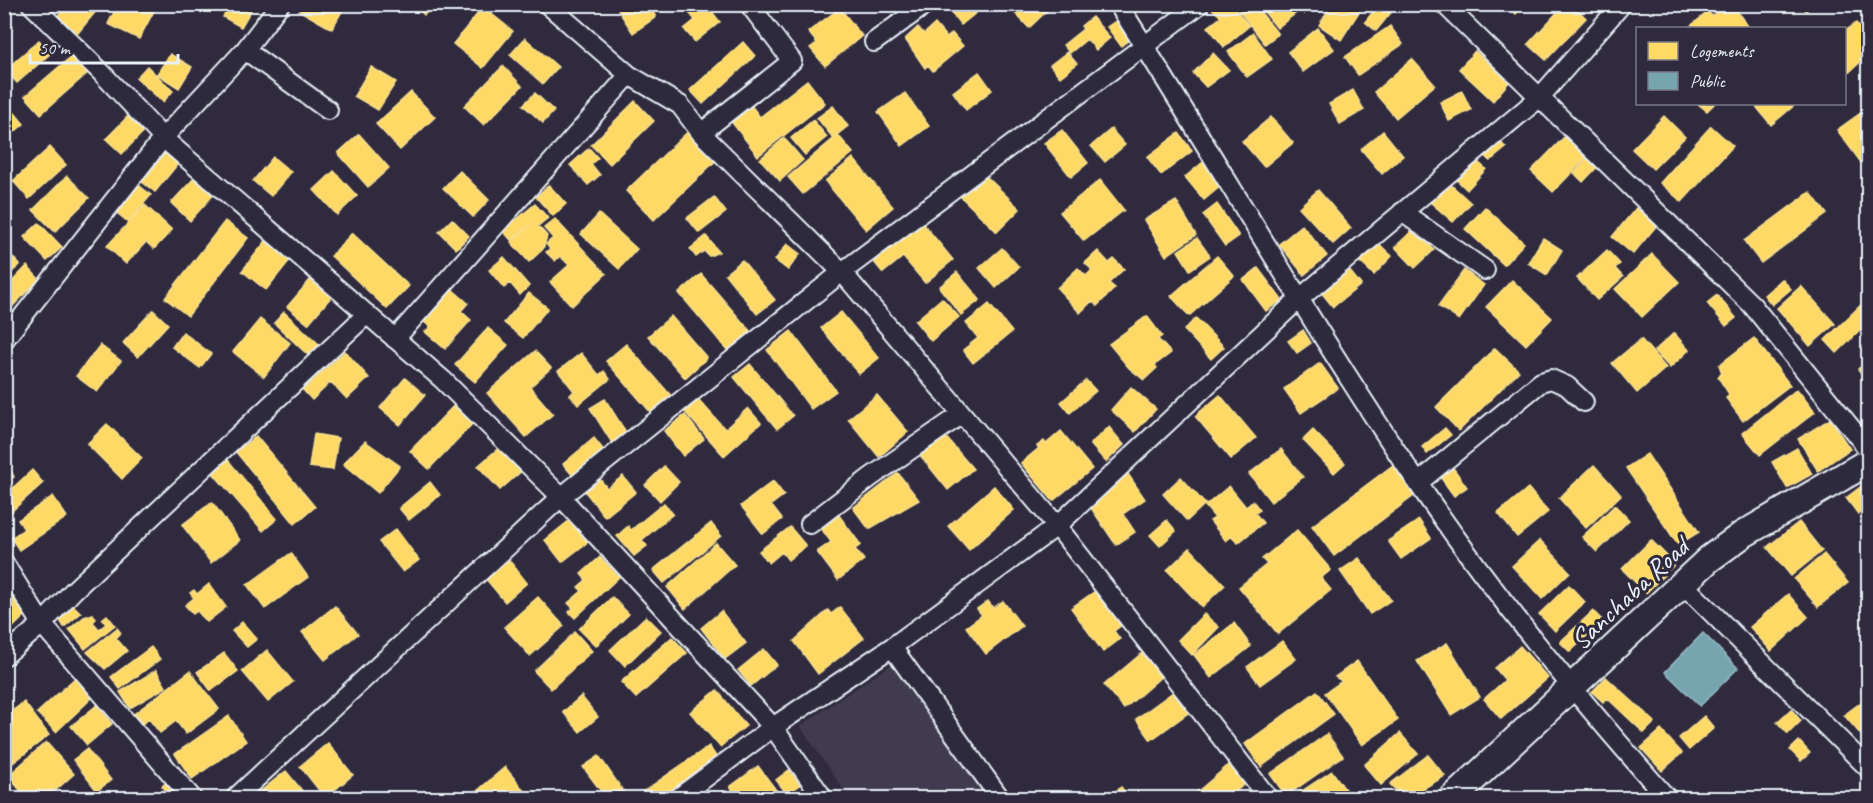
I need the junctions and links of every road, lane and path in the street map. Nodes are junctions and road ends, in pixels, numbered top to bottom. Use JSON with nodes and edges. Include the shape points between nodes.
{"nodes":[{"id":1,"x":31,"y":4,"type":"edge"},
{"id":2,"x":280,"y":4,"type":"edge"},
{"id":3,"x":547,"y":4,"type":"edge"},
{"id":4,"x":749,"y":4,"type":"edge"},
{"id":5,"x":926,"y":4,"type":"edge"},
{"id":6,"x":1118,"y":4,"type":"edge"},
{"id":7,"x":1200,"y":4,"type":"edge"},
{"id":8,"x":1444,"y":4,"type":"edge"},
{"id":9,"x":1622,"y":4,"type":"edge"},
{"id":10,"x":874,"y":42,"type":"dead end"},
{"id":11,"x":1145,"y":47,"type":"junction"},
{"id":12,"x":245,"y":50,"type":"junction"},
{"id":13,"x":629,"y":75,"type":"junction"},
{"id":14,"x":1540,"y":96,"type":"junction"},
{"id":15,"x":328,"y":110,"type":"dead end"},
{"id":16,"x":701,"y":133,"type":"junction"},
{"id":17,"x":163,"y":138,"type":"junction"},
{"id":18,"x":1402,"y":212,"type":"junction"},
{"id":19,"x":1485,"y":270,"type":"dead end"},
{"id":20,"x":842,"y":272,"type":"junction"},
{"id":21,"x":1299,"y":299,"type":"junction"},
{"id":22,"x":367,"y":314,"type":"junction"},
{"id":23,"x":394,"y":339,"type":"junction"},
{"id":24,"x":4,"y":340,"type":"edge"},
{"id":25,"x":1584,"y":402,"type":"dead end"},
{"id":26,"x":962,"y":414,"type":"junction"},
{"id":27,"x":1869,"y":449,"type":"edge"},
{"id":28,"x":1869,"y":462,"type":"edge"},
{"id":29,"x":1418,"y":483,"type":"junction"},
{"id":30,"x":561,"y":497,"type":"junction"},
{"id":31,"x":810,"y":524,"type":"dead end"},
{"id":32,"x":1057,"y":526,"type":"junction"},
{"id":33,"x":4,"y":563,"type":"edge"},
{"id":34,"x":1684,"y":585,"type":"junction"},
{"id":35,"x":42,"y":624,"type":"junction"},
{"id":36,"x":892,"y":647,"type":"junction"},
{"id":37,"x":4,"y":656,"type":"edge"},
{"id":38,"x":1573,"y":689,"type":"junction"},
{"id":39,"x":773,"y":727,"type":"junction"},
{"id":40,"x":1869,"y":768,"type":"edge"},
{"id":41,"x":192,"y":798,"type":"edge"},
{"id":42,"x":236,"y":798,"type":"edge"},
{"id":43,"x":678,"y":798,"type":"edge"},
{"id":44,"x":824,"y":798,"type":"edge"},
{"id":45,"x":1000,"y":798,"type":"edge"},
{"id":46,"x":1268,"y":798,"type":"edge"},
{"id":47,"x":1453,"y":798,"type":"edge"},
{"id":48,"x":1667,"y":798,"type":"edge"}],
"edges":[{"from":1,"to":17,"type":"street"},
{"from":2,"to":12,"type":"street"},
{"from":3,"to":13,"type":"street"},
{"from":4,"to":16,"type":"street","via":[[792,61]]},
{"from":5,"to":10,"type":"street"},
{"from":6,"to":11,"type":"street"},
{"from":7,"to":11,"type":"street"},
{"from":8,"to":14,"type":"street"},
{"from":9,"to":14,"type":"street"},
{"from":11,"to":20,"type":"street"},
{"from":11,"to":21,"type":"street"},
{"from":12,"to":15,"type":"street"},
{"from":12,"to":17,"type":"street"},
{"from":13,"to":16,"type":"street","via":[[680,105]]},
{"from":13,"to":23,"type":"street"},
{"from":14,"to":18,"type":"street"},
{"from":14,"to":27,"type":"street","via":[[1752,304]]},
{"from":16,"to":20,"type":"street"},
{"from":17,"to":22,"type":"street"},
{"from":17,"to":24,"type":"street"},
{"from":18,"to":19,"type":"street"},
{"from":18,"to":21,"type":"street"},
{"from":20,"to":26,"type":"street"},
{"from":20,"to":30,"type":"street"},
{"from":21,"to":29,"type":"street"},
{"from":21,"to":32,"type":"street"},
{"from":22,"to":23,"type":"street"},
{"from":22,"to":35,"type":"street"},
{"from":23,"to":30,"type":"street","via":[[443,380]]},
{"from":25,"to":29,"type":"street","via":[[1567,386],[1551,379],[1541,382]]},
{"from":26,"to":31,"type":"street"},
{"from":26,"to":32,"type":"street"},
{"from":28,"to":34,"type":"street","name":"Sanchaba Road","via":[[1742,535],[1709,559]]},
{"from":29,"to":38,"type":"street"},
{"from":30,"to":39,"type":"street"},
{"from":30,"to":42,"type":"street"},
{"from":32,"to":36,"type":"street"},
{"from":32,"to":46,"type":"street"},
{"from":33,"to":35,"type":"street"},
{"from":34,"to":38,"type":"street","name":"Sanchaba Road"},
{"from":34,"to":40,"type":"street"},
{"from":35,"to":37,"type":"street"},
{"from":35,"to":41,"type":"street"},
{"from":36,"to":39,"type":"street"},
{"from":36,"to":45,"type":"street"},
{"from":38,"to":47,"type":"street","name":"Sanchaba Road"},
{"from":38,"to":48,"type":"street"},
{"from":39,"to":43,"type":"street"},
{"from":39,"to":44,"type":"street"}]}
